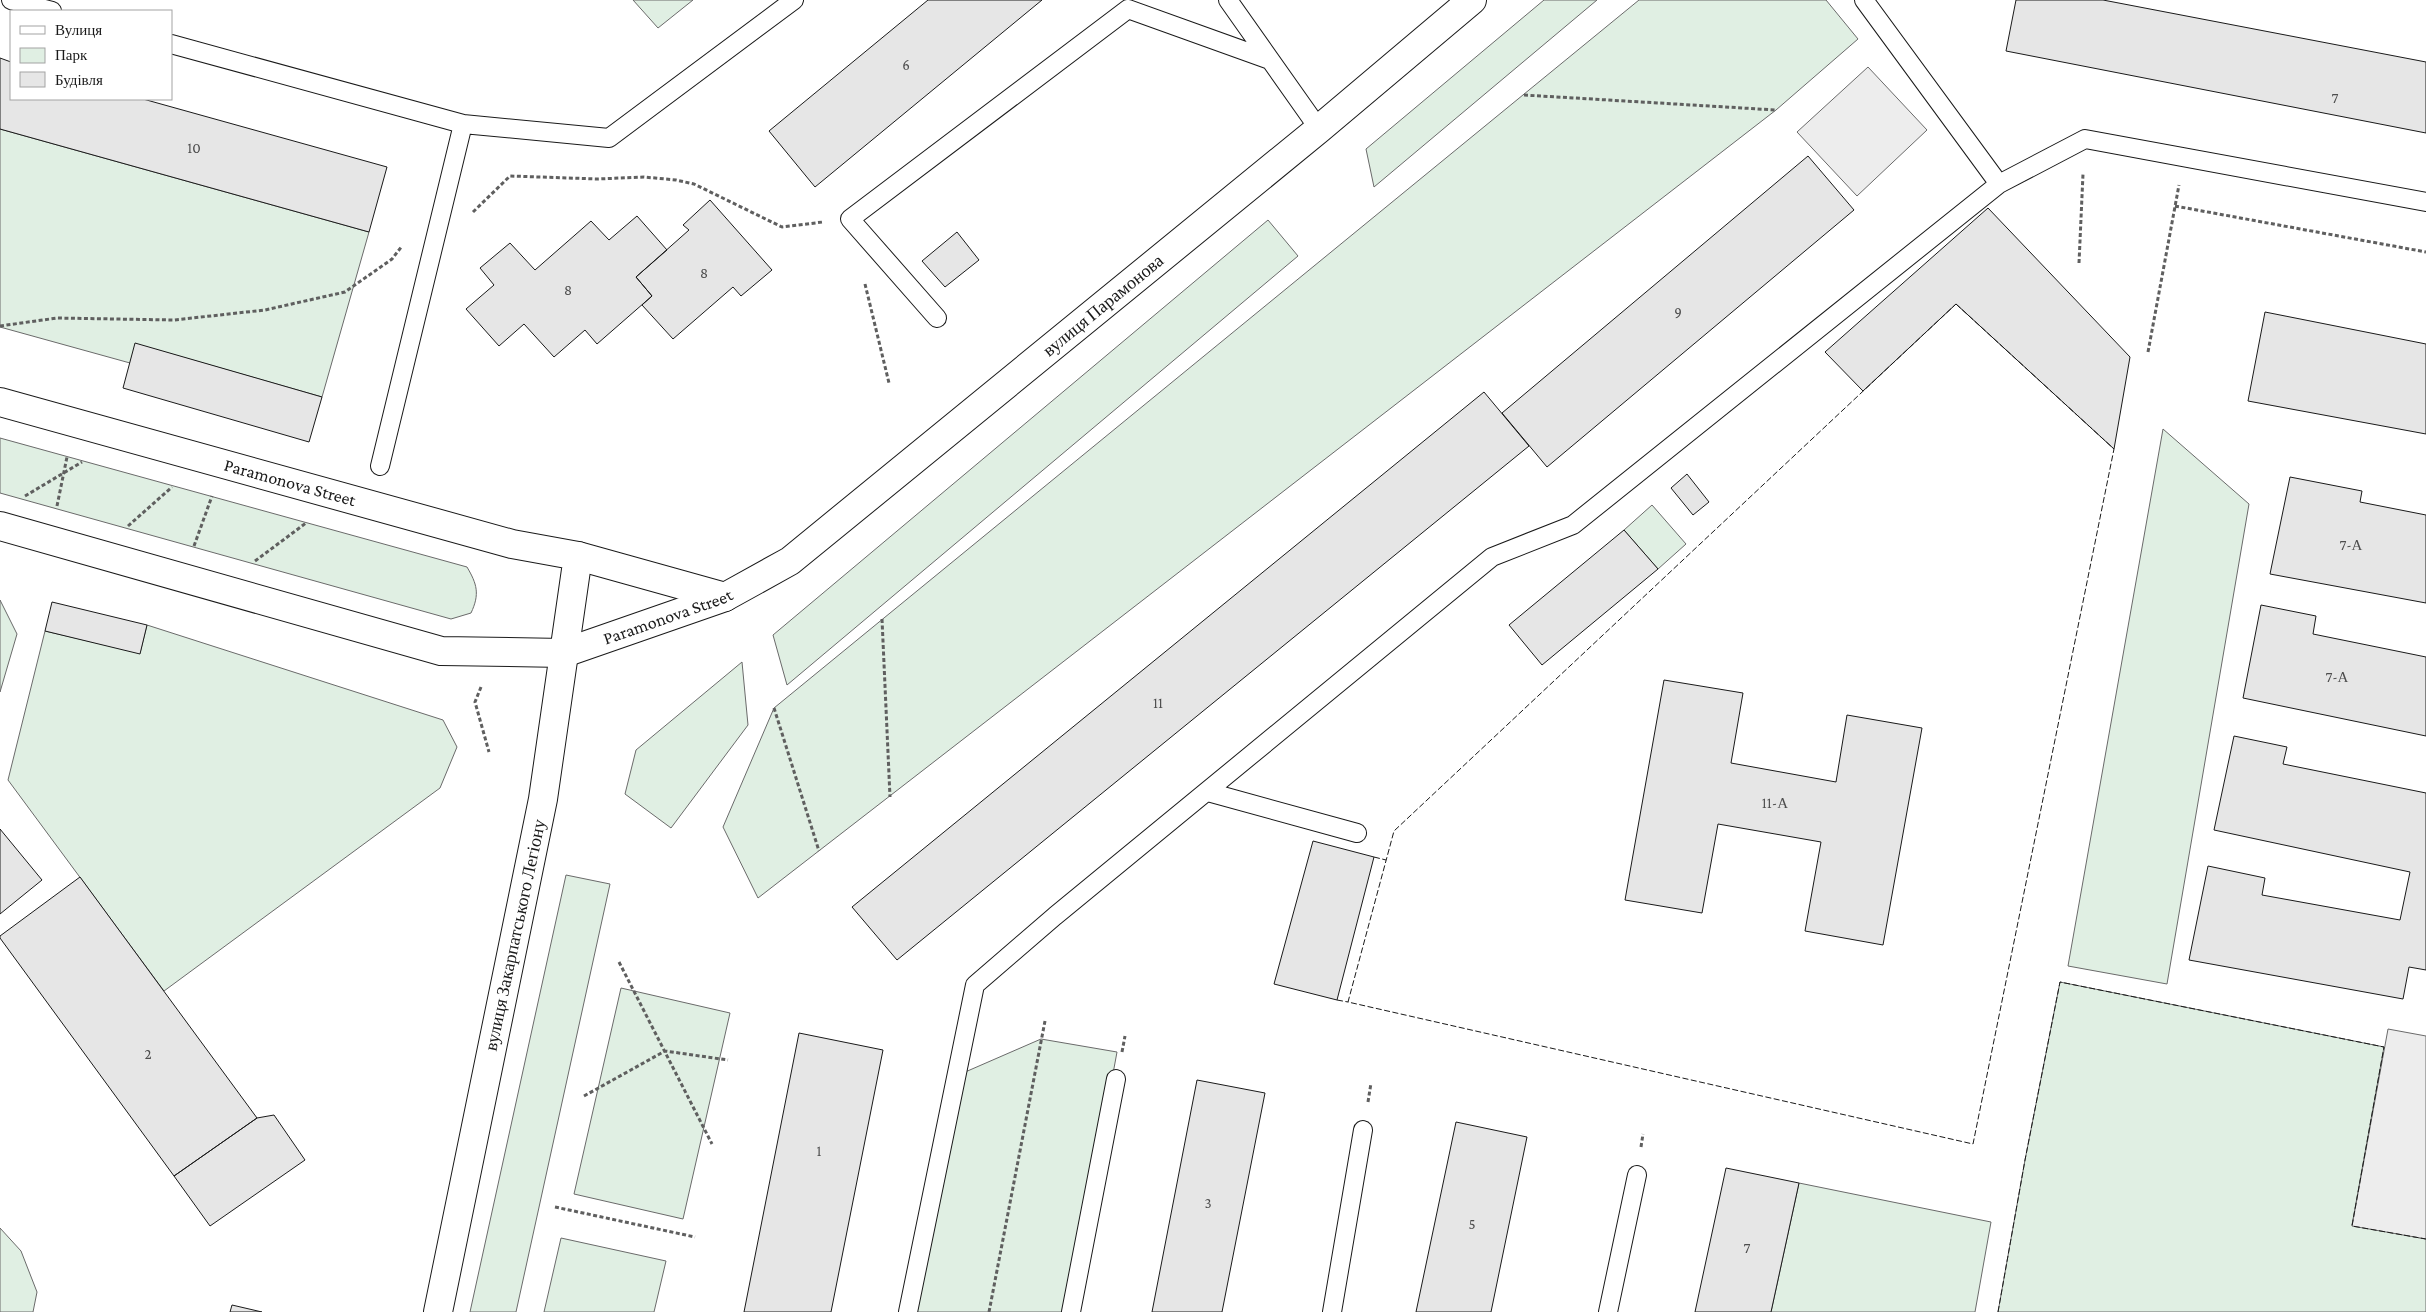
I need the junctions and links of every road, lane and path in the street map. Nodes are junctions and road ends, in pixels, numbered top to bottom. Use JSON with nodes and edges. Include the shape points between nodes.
{"nodes":[{"id":1,"x":11,"y":0,"type":"edge"},
{"id":2,"x":794,"y":0,"type":"edge"},
{"id":3,"x":1228,"y":0,"type":"edge"},
{"id":4,"x":1472,"y":0,"type":"edge"},
{"id":5,"x":1864,"y":0,"type":"edge"},
{"id":6,"x":48,"y":10,"type":"edge"},
{"id":7,"x":172,"y":44,"type":"edge"},
{"id":8,"x":1270,"y":60,"type":"junction"},
{"id":9,"x":1524,"y":95,"type":"dead end"},
{"id":10,"x":1776,"y":110,"type":"dead end"},
{"id":11,"x":463,"y":124,"type":"junction"},
{"id":12,"x":1319,"y":129,"type":"junction"},
{"id":13,"x":2085,"y":139,"type":"junction"},
{"id":14,"x":2185,"y":157,"type":"junction"},
{"id":15,"x":1999,"y":184,"type":"junction"},
{"id":16,"x":2426,"y":202,"type":"edge"},
{"id":17,"x":2174,"y":206,"type":"junction"},
{"id":18,"x":471,"y":214,"type":"dead end"},
{"id":19,"x":850,"y":219,"type":"junction"},
{"id":20,"x":404,"y":243,"type":"dead end"},
{"id":21,"x":2426,"y":252,"type":"edge"},
{"id":22,"x":2079,"y":264,"type":"dead end"},
{"id":23,"x":864,"y":277,"type":"dead end"},
{"id":24,"x":937,"y":318,"type":"dead end"},
{"id":25,"x":0,"y":326,"type":"edge"},
{"id":26,"x":2148,"y":352,"type":"dead end"},
{"id":27,"x":889,"y":383,"type":"dead end"},
{"id":28,"x":0,"y":402,"type":"edge"},
{"id":29,"x":67,"y":457,"type":"dead end"},
{"id":30,"x":83,"y":461,"type":"dead end"},
{"id":31,"x":380,"y":466,"type":"dead end"},
{"id":32,"x":64,"y":472,"type":"junction"},
{"id":33,"x":173,"y":486,"type":"dead end"},
{"id":34,"x":212,"y":496,"type":"dead end"},
{"id":35,"x":21,"y":499,"type":"dead end"},
{"id":36,"x":57,"y":509,"type":"dead end"},
{"id":37,"x":307,"y":522,"type":"dead end"},
{"id":38,"x":0,"y":526,"type":"edge"},
{"id":39,"x":126,"y":528,"type":"dead end"},
{"id":40,"x":194,"y":547,"type":"dead end"},
{"id":41,"x":578,"y":556,"type":"junction"},
{"id":42,"x":252,"y":563,"type":"dead end"},
{"id":43,"x":725,"y":597,"type":"junction"},
{"id":44,"x":882,"y":619,"type":"dead end"},
{"id":45,"x":564,"y":653,"type":"junction"},
{"id":46,"x":481,"y":687,"type":"dead end"},
{"id":47,"x":774,"y":708,"type":"dead end"},
{"id":48,"x":489,"y":752,"type":"dead end"},
{"id":49,"x":1208,"y":792,"type":"junction"},
{"id":50,"x":890,"y":797,"type":"dead end"},
{"id":51,"x":1357,"y":833,"type":"dead end"},
{"id":52,"x":819,"y":851,"type":"dead end"},
{"id":53,"x":619,"y":962,"type":"dead end"},
{"id":54,"x":1045,"y":1021,"type":"dead end"},
{"id":55,"x":664,"y":1051,"type":"junction"},
{"id":56,"x":728,"y":1060,"type":"dead end"},
{"id":57,"x":1116,"y":1079,"type":"dead end"},
{"id":58,"x":584,"y":1096,"type":"dead end"},
{"id":59,"x":1363,"y":1130,"type":"dead end"},
{"id":60,"x":712,"y":1144,"type":"dead end"},
{"id":61,"x":1637,"y":1175,"type":"dead end"},
{"id":62,"x":555,"y":1207,"type":"dead end"},
{"id":63,"x":695,"y":1237,"type":"dead end"},
{"id":64,"x":438,"y":1312,"type":"edge"},
{"id":65,"x":908,"y":1312,"type":"edge"},
{"id":66,"x":989,"y":1312,"type":"edge"},
{"id":67,"x":1071,"y":1312,"type":"edge"},
{"id":68,"x":1332,"y":1312,"type":"edge"},
{"id":69,"x":1608,"y":1312,"type":"edge"}],
"edges":[{"from":1,"to":6,"type":"lane"},
{"from":2,"to":11,"type":"lane","via":[[609,138]]},
{"from":3,"to":8,"type":"lane"},
{"from":4,"to":12,"type":"street","name":"вулиця Парамонова"},
{"from":5,"to":15,"type":"lane"},
{"from":7,"to":11,"type":"lane"},
{"from":8,"to":12,"type":"lane"},
{"from":8,"to":19,"type":"lane","via":[[1128,9]]},
{"from":9,"to":10,"type":"path"},
{"from":11,"to":31,"type":"lane"},
{"from":12,"to":43,"type":"street","name":"вулиця Парамонова","via":[[790,561]]},
{"from":13,"to":14,"type":"lane"},
{"from":13,"to":15,"type":"lane"},
{"from":13,"to":22,"type":"path"},
{"from":14,"to":16,"type":"lane"},
{"from":14,"to":17,"type":"path"},
{"from":15,"to":49,"type":"lane","via":[[1573,525],[1492,557]]},
{"from":17,"to":21,"type":"path"},
{"from":17,"to":26,"type":"path"},
{"from":18,"to":19,"type":"path","via":[[510,176],[598,179],[644,176],[694,184],[782,228]]},
{"from":19,"to":24,"type":"lane"},
{"from":20,"to":25,"type":"path","via":[[392,259],[345,292],[264,310],[174,320],[57,318]]},
{"from":23,"to":27,"type":"path"},
{"from":28,"to":41,"type":"street","name":"Paramonova Street","via":[[512,544]]},
{"from":29,"to":32,"type":"path"},
{"from":30,"to":32,"type":"path"},
{"from":32,"to":35,"type":"path"},
{"from":32,"to":36,"type":"path"},
{"from":33,"to":39,"type":"path"},
{"from":34,"to":40,"type":"path"},
{"from":37,"to":42,"type":"path"},
{"from":38,"to":45,"type":"street","name":"Paramonova Street","via":[[441,651]]},
{"from":41,"to":43,"type":"street","name":"Paramonova Street"},
{"from":41,"to":45,"type":"street","name":"вулиця Закарпатського Легіону"},
{"from":43,"to":45,"type":"street","name":"Paramonova Street"},
{"from":44,"to":50,"type":"path"},
{"from":45,"to":64,"type":"street","name":"вулиця Закарпатського Легіону","via":[[543,799]]},
{"from":46,"to":48,"type":"path","via":[[475,702]]},
{"from":47,"to":52,"type":"path"},
{"from":49,"to":51,"type":"lane"},
{"from":49,"to":65,"type":"lane","via":[[974,985]]},
{"from":53,"to":55,"type":"path"},
{"from":54,"to":66,"type":"path"},
{"from":55,"to":56,"type":"path"},
{"from":55,"to":58,"type":"path"},
{"from":55,"to":60,"type":"path"},
{"from":57,"to":67,"type":"lane"},
{"from":59,"to":68,"type":"lane"},
{"from":61,"to":69,"type":"lane"},
{"from":62,"to":63,"type":"path"}]}
